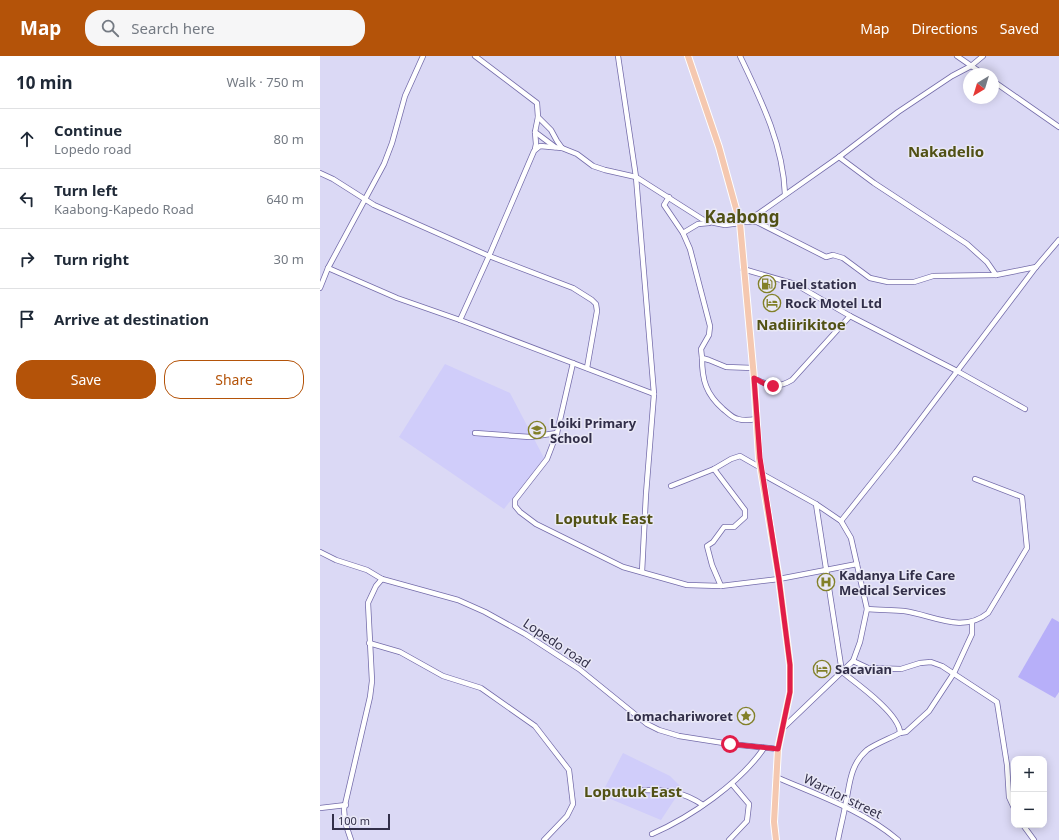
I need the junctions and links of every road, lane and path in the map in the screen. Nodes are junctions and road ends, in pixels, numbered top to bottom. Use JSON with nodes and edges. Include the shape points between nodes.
{"nodes":[{"id":1,"x":423,"y":56,"type":"edge"},
{"id":2,"x":475,"y":56,"type":"edge"},
{"id":3,"x":618,"y":56,"type":"edge"},
{"id":4,"x":688,"y":56,"type":"edge"},
{"id":5,"x":740,"y":56,"type":"edge"},
{"id":6,"x":957,"y":56,"type":"edge"},
{"id":7,"x":983,"y":56,"type":"edge"},
{"id":8,"x":971,"y":66,"type":"junction"},
{"id":9,"x":974,"y":68,"type":"edge"},
{"id":10,"x":999,"y":85,"type":"edge"},
{"id":11,"x":538,"y":117,"type":"junction"},
{"id":12,"x":1059,"y":127,"type":"edge"},
{"id":13,"x":535,"y":132,"type":"junction"},
{"id":14,"x":555,"y":147,"type":"junction"},
{"id":15,"x":562,"y":148,"type":"junction"},
{"id":16,"x":534,"y":150,"type":"junction"},
{"id":17,"x":839,"y":157,"type":"junction"},
{"id":18,"x":320,"y":173,"type":"edge"},
{"id":19,"x":636,"y":177,"type":"junction"},
{"id":20,"x":785,"y":194,"type":"junction"},
{"id":21,"x":669,"y":197,"type":"junction"},
{"id":22,"x":366,"y":199,"type":"junction"},
{"id":23,"x":710,"y":222,"type":"junction"},
{"id":24,"x":742,"y":223,"type":"junction"},
{"id":25,"x":683,"y":233,"type":"junction"},
{"id":26,"x":1059,"y":240,"type":"edge"},
{"id":27,"x":489,"y":256,"type":"junction"},
{"id":28,"x":1036,"y":267,"type":"junction"},
{"id":29,"x":328,"y":268,"type":"junction"},
{"id":30,"x":743,"y":269,"type":"junction"},
{"id":31,"x":996,"y":275,"type":"junction"},
{"id":32,"x":320,"y":288,"type":"edge"},
{"id":33,"x":850,"y":316,"type":"junction"},
{"id":34,"x":460,"y":320,"type":"junction"},
{"id":35,"x":702,"y":358,"type":"junction"},
{"id":36,"x":573,"y":363,"type":"junction"},
{"id":37,"x":587,"y":368,"type":"junction"},
{"id":38,"x":753,"y":368,"type":"junction"},
{"id":39,"x":957,"y":371,"type":"junction"},
{"id":40,"x":754,"y":378,"type":"junction"},
{"id":41,"x":654,"y":394,"type":"junction"},
{"id":42,"x":1025,"y":410,"type":"dead end"},
{"id":43,"x":757,"y":419,"type":"junction"},
{"id":44,"x":475,"y":433,"type":"dead end"},
{"id":45,"x":557,"y":433,"type":"junction"},
{"id":46,"x":714,"y":469,"type":"junction"},
{"id":47,"x":761,"y":471,"type":"junction"},
{"id":48,"x":975,"y":479,"type":"dead end"},
{"id":49,"x":671,"y":486,"type":"dead end"},
{"id":50,"x":816,"y":504,"type":"junction"},
{"id":51,"x":841,"y":521,"type":"junction"},
{"id":52,"x":320,"y":552,"type":"edge"},
{"id":53,"x":857,"y":564,"type":"junction"},
{"id":54,"x":827,"y":570,"type":"junction"},
{"id":55,"x":642,"y":572,"type":"junction"},
{"id":56,"x":382,"y":579,"type":"junction"},
{"id":57,"x":779,"y":579,"type":"junction"},
{"id":58,"x":721,"y":586,"type":"junction"},
{"id":59,"x":867,"y":609,"type":"junction"},
{"id":60,"x":972,"y":622,"type":"junction"},
{"id":61,"x":369,"y":644,"type":"junction"},
{"id":62,"x":853,"y":661,"type":"junction"},
{"id":63,"x":842,"y":672,"type":"junction"},
{"id":64,"x":954,"y":673,"type":"junction"},
{"id":65,"x":782,"y":730,"type":"junction"},
{"id":66,"x":900,"y":733,"type":"junction"},
{"id":67,"x":764,"y":748,"type":"junction"},
{"id":68,"x":778,"y":749,"type":"junction"},
{"id":69,"x":776,"y":776,"type":"junction"},
{"id":70,"x":732,"y":784,"type":"junction"},
{"id":71,"x":643,"y":790,"type":"dead end"},
{"id":72,"x":1011,"y":801,"type":"edge"},
{"id":73,"x":346,"y":805,"type":"junction"},
{"id":74,"x":703,"y":805,"type":"junction"},
{"id":75,"x":846,"y":807,"type":"junction"},
{"id":76,"x":320,"y":808,"type":"edge"},
{"id":77,"x":1024,"y":828,"type":"edge"},
{"id":78,"x":652,"y":834,"type":"dead end"},
{"id":79,"x":351,"y":840,"type":"edge"},
{"id":80,"x":544,"y":840,"type":"edge"},
{"id":81,"x":729,"y":840,"type":"edge"},
{"id":82,"x":776,"y":840,"type":"edge"},
{"id":83,"x":838,"y":840,"type":"edge"},
{"id":84,"x":898,"y":840,"type":"edge"},
{"id":85,"x":1034,"y":840,"type":"edge"}],
"edges":[{"from":1,"to":22,"type":"street","via":[[405,96],[384,164]]},
{"from":2,"to":11,"type":"street","via":[[537,103]]},
{"from":3,"to":19,"type":"street"},
{"from":4,"to":24,"type":"main road"},
{"from":5,"to":20,"type":"street","via":[[771,124],[784,175]]},
{"from":6,"to":8,"type":"street"},
{"from":7,"to":8,"type":"street"},
{"from":8,"to":9,"type":"street"},
{"from":8,"to":17,"type":"street","via":[[898,112]]},
{"from":10,"to":12,"type":"street"},
{"from":11,"to":13,"type":"street"},
{"from":11,"to":15,"type":"street","via":[[551,130]]},
{"from":13,"to":14,"type":"street"},
{"from":13,"to":16,"type":"street"},
{"from":14,"to":15,"type":"street"},
{"from":14,"to":16,"type":"street","via":[[540,146]]},
{"from":15,"to":19,"type":"street","via":[[577,154],[593,166]]},
{"from":16,"to":27,"type":"street"},
{"from":17,"to":20,"type":"street"},
{"from":17,"to":31,"type":"street","via":[[967,244],[987,262]]},
{"from":18,"to":22,"type":"street"},
{"from":19,"to":21,"type":"street"},
{"from":19,"to":41,"type":"street"},
{"from":20,"to":24,"type":"street"},
{"from":21,"to":23,"type":"street"},
{"from":21,"to":25,"type":"street","via":[[664,205]]},
{"from":22,"to":27,"type":"street","via":[[374,205]]},
{"from":22,"to":29,"type":"street"},
{"from":23,"to":24,"type":"street","via":[[725,225]]},
{"from":23,"to":25,"type":"street","via":[[698,224]]},
{"from":24,"to":30,"type":"main road"},
{"from":24,"to":31,"type":"street","via":[[757,222],[826,257],[833,255],[843,258],[863,274],[878,280],[914,282],[933,276]]},
{"from":25,"to":35,"type":"street","via":[[690,248],[710,326],[709,335],[701,349]]},
{"from":26,"to":28,"type":"street"},
{"from":27,"to":34,"type":"street"},
{"from":27,"to":37,"type":"street","via":[[573,288],[596,304]]},
{"from":28,"to":31,"type":"street"},
{"from":28,"to":39,"type":"street"},
{"from":29,"to":32,"type":"street"},
{"from":29,"to":34,"type":"street","via":[[397,298]]},
{"from":30,"to":33,"type":"street","via":[[795,284]]},
{"from":30,"to":38,"type":"main road"},
{"from":33,"to":39,"type":"street"},
{"from":33,"to":40,"type":"street","via":[[792,380],[773,386]]},
{"from":34,"to":36,"type":"street"},
{"from":35,"to":38,"type":"street","via":[[726,367]]},
{"from":35,"to":43,"type":"street","via":[[705,386],[713,400],[737,419]]},
{"from":36,"to":37,"type":"street"},
{"from":36,"to":45,"type":"street"},
{"from":37,"to":41,"type":"street"},
{"from":38,"to":40,"type":"main road"},
{"from":39,"to":42,"type":"street"},
{"from":39,"to":51,"type":"street"},
{"from":40,"to":43,"type":"main road"},
{"from":41,"to":55,"type":"street"},
{"from":43,"to":47,"type":"main road"},
{"from":44,"to":45,"type":"street","via":[[530,437]]},
{"from":45,"to":55,"type":"street","via":[[547,459],[516,500],[515,506],[536,524],[623,567]]},
{"from":46,"to":47,"type":"street","via":[[740,456]]},
{"from":46,"to":49,"type":"street"},
{"from":46,"to":58,"type":"street","via":[[745,510],[745,517],[734,528],[724,526],[707,546]]},
{"from":47,"to":50,"type":"street"},
{"from":47,"to":57,"type":"main road"},
{"from":48,"to":60,"type":"street","via":[[1022,497],[1027,548],[988,613]]},
{"from":50,"to":51,"type":"street"},
{"from":50,"to":54,"type":"street"},
{"from":51,"to":53,"type":"street","via":[[851,538]]},
{"from":52,"to":56,"type":"street","name":"Lopedo road","via":[[367,570]]},
{"from":53,"to":54,"type":"street"},
{"from":53,"to":59,"type":"street"},
{"from":54,"to":57,"type":"street"},
{"from":54,"to":63,"type":"street"},
{"from":55,"to":58,"type":"street","via":[[687,585]]},
{"from":56,"to":61,"type":"street","via":[[368,604]]},
{"from":56,"to":67,"type":"street","name":"Lopedo road","via":[[458,600],[485,612],[579,669],[647,724],[659,730],[702,740]]},
{"from":57,"to":58,"type":"street"},
{"from":57,"to":65,"type":"main road","via":[[790,665],[790,692]]},
{"from":59,"to":60,"type":"street","via":[[904,611],[957,623]]},
{"from":59,"to":62,"type":"street"},
{"from":60,"to":64,"type":"street","via":[[972,634]]},
{"from":61,"to":73,"type":"street","via":[[372,681],[370,697]]},
{"from":61,"to":80,"type":"street","via":[[400,652],[443,676],[481,688],[535,726],[570,770],[573,804],[567,816]]},
{"from":62,"to":63,"type":"street"},
{"from":62,"to":64,"type":"street","via":[[868,668],[901,669],[931,662]]},
{"from":63,"to":65,"type":"street"},
{"from":63,"to":66,"type":"street","via":[[892,715],[900,728]]},
{"from":64,"to":66,"type":"street","via":[[929,711],[906,732]]},
{"from":64,"to":72,"type":"street","via":[[997,702]]},
{"from":65,"to":68,"type":"main road"},
{"from":66,"to":75,"type":"street","via":[[868,750],[860,759],[850,779]]},
{"from":67,"to":68,"type":"street","name":"Lopedo road"},
{"from":67,"to":70,"type":"street"},
{"from":68,"to":69,"type":"main road"},
{"from":69,"to":75,"type":"street","name":"Warrior street"},
{"from":69,"to":82,"type":"main road"},
{"from":70,"to":74,"type":"street"},
{"from":70,"to":81,"type":"street","via":[[749,804],[747,821]]},
{"from":71,"to":74,"type":"street","via":[[681,793]]},
{"from":73,"to":76,"type":"street"},
{"from":73,"to":79,"type":"street","via":[[345,822]]},
{"from":74,"to":78,"type":"street","via":[[669,827]]},
{"from":75,"to":83,"type":"street"},
{"from":75,"to":84,"type":"street","name":"Warrior street","via":[[879,825]]},
{"from":77,"to":85,"type":"street"}]}
